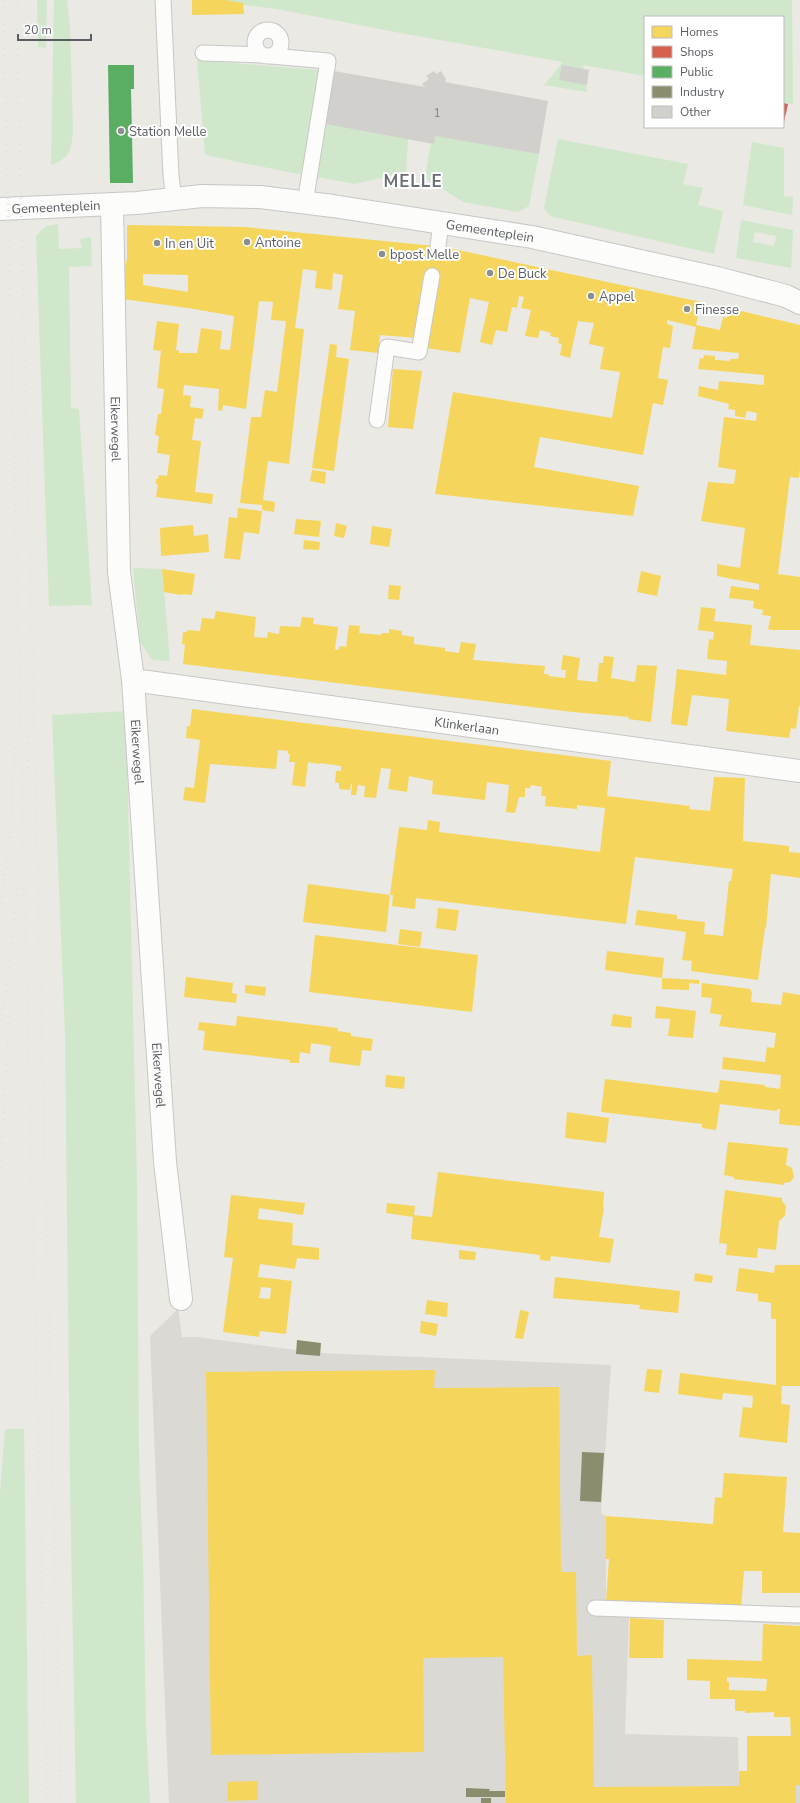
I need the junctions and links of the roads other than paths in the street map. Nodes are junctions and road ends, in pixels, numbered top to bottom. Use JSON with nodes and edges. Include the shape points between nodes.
{"nodes":[{"id":1,"x":163,"y":0,"type":"edge"},
{"id":2,"x":203,"y":53,"type":"dead end"},
{"id":3,"x":174,"y":199,"type":"junction"},
{"id":4,"x":306,"y":203,"type":"junction"},
{"id":5,"x":112,"y":204,"type":"junction"},
{"id":6,"x":0,"y":209,"type":"edge"},
{"id":7,"x":441,"y":223,"type":"junction"},
{"id":8,"x":438,"y":246,"type":"dead end"},
{"id":9,"x":432,"y":276,"type":"dead end"},
{"id":10,"x":800,"y":303,"type":"edge"},
{"id":11,"x":377,"y":420,"type":"dead end"},
{"id":12,"x":133,"y":680,"type":"junction"},
{"id":13,"x":800,"y":771,"type":"edge"},
{"id":14,"x":181,"y":1299,"type":"dead end"},
{"id":15,"x":595,"y":1608,"type":"dead end"},
{"id":16,"x":800,"y":1615,"type":"edge"}],
"edges":[{"from":1,"to":3,"type":"lane"},
{"from":2,"to":4,"type":"lane","via":[[328,61]]},
{"from":3,"to":4,"type":"street","name":"Gemeenteplein","via":[[231,195]]},
{"from":3,"to":5,"type":"street","name":"Gemeenteplein"},
{"from":4,"to":7,"type":"street","name":"Gemeenteplein"},
{"from":5,"to":6,"type":"street","name":"Gemeenteplein"},
{"from":5,"to":12,"type":"street","name":"Eikerwegel","via":[[119,572]]},
{"from":7,"to":8,"type":"lane"},
{"from":7,"to":10,"type":"street","name":"Gemeenteplein","via":[[532,237],[694,273],[786,296]]},
{"from":9,"to":11,"type":"lane","via":[[419,352],[388,347]]},
{"from":12,"to":13,"type":"street","name":"Klinkerlaan"},
{"from":12,"to":14,"type":"street","name":"Eikerwegel","via":[[165,1162]]},
{"from":15,"to":16,"type":"lane"}]}
